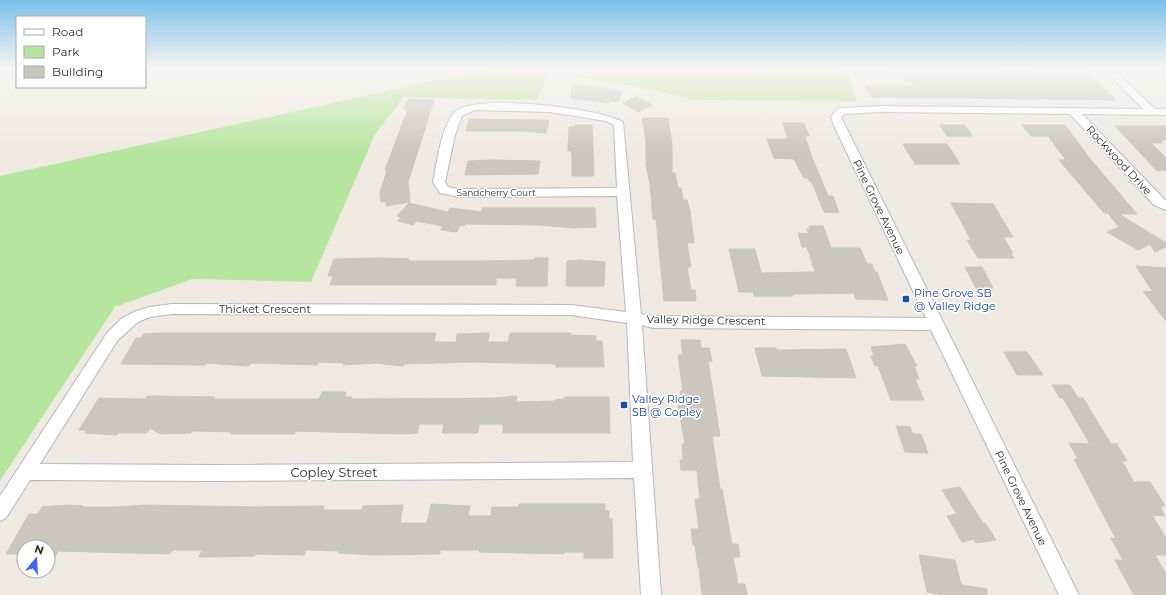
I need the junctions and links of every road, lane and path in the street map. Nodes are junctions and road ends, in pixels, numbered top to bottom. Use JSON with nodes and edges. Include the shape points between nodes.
{"nodes":[{"id":1,"x":1135,"y":96,"type":"edge"},
{"id":2,"x":1074,"y":112,"type":"junction"},
{"id":3,"x":1152,"y":112,"type":"junction"},
{"id":4,"x":1166,"y":112,"type":"edge"},
{"id":5,"x":623,"y":192,"type":"junction"},
{"id":6,"x":1166,"y":206,"type":"edge"},
{"id":7,"x":634,"y":318,"type":"junction"},
{"id":8,"x":936,"y":324,"type":"junction"},
{"id":9,"x":642,"y":470,"type":"junction"},
{"id":10,"x":26,"y":472,"type":"junction"},
{"id":11,"x":0,"y":512,"type":"edge"},
{"id":12,"x":651,"y":595,"type":"edge"},
{"id":13,"x":1068,"y":595,"type":"edge"}],
"edges":[{"from":1,"to":3,"type":"street"},
{"from":2,"to":3,"type":"street","name":"Pine Grove Avenue"},
{"from":2,"to":6,"type":"street","name":"Rockwood Drive","via":[[1158,202]]},
{"from":2,"to":8,"type":"street","name":"Pine Grove Avenue","via":[[881,109],[841,111],[836,117]]},
{"from":3,"to":4,"type":"street","name":"Pine Grove Avenue"},
{"from":5,"to":5,"type":"street","name":"Sandcherry Court","via":[[619,124],[615,119],[550,109],[473,107],[464,110],[454,119],[439,182],[444,190],[459,193]]},
{"from":5,"to":7,"type":"street","name":"Sandcherry Court"},
{"from":7,"to":8,"type":"street","name":"Valley Ridge Crescent","via":[[653,322]]},
{"from":7,"to":9,"type":"street","name":"Valley Ridge Crescent"},
{"from":7,"to":10,"type":"street","name":"Thicket Crescent","via":[[571,310],[151,310],[132,318],[116,330]]},
{"from":8,"to":13,"type":"street","name":"Pine Grove Avenue"},
{"from":9,"to":10,"type":"street","name":"Copley Street"},
{"from":9,"to":12,"type":"street","name":"Valley Ridge Crescent"},
{"from":10,"to":11,"type":"street","name":"Thicket Crescent"}]}
